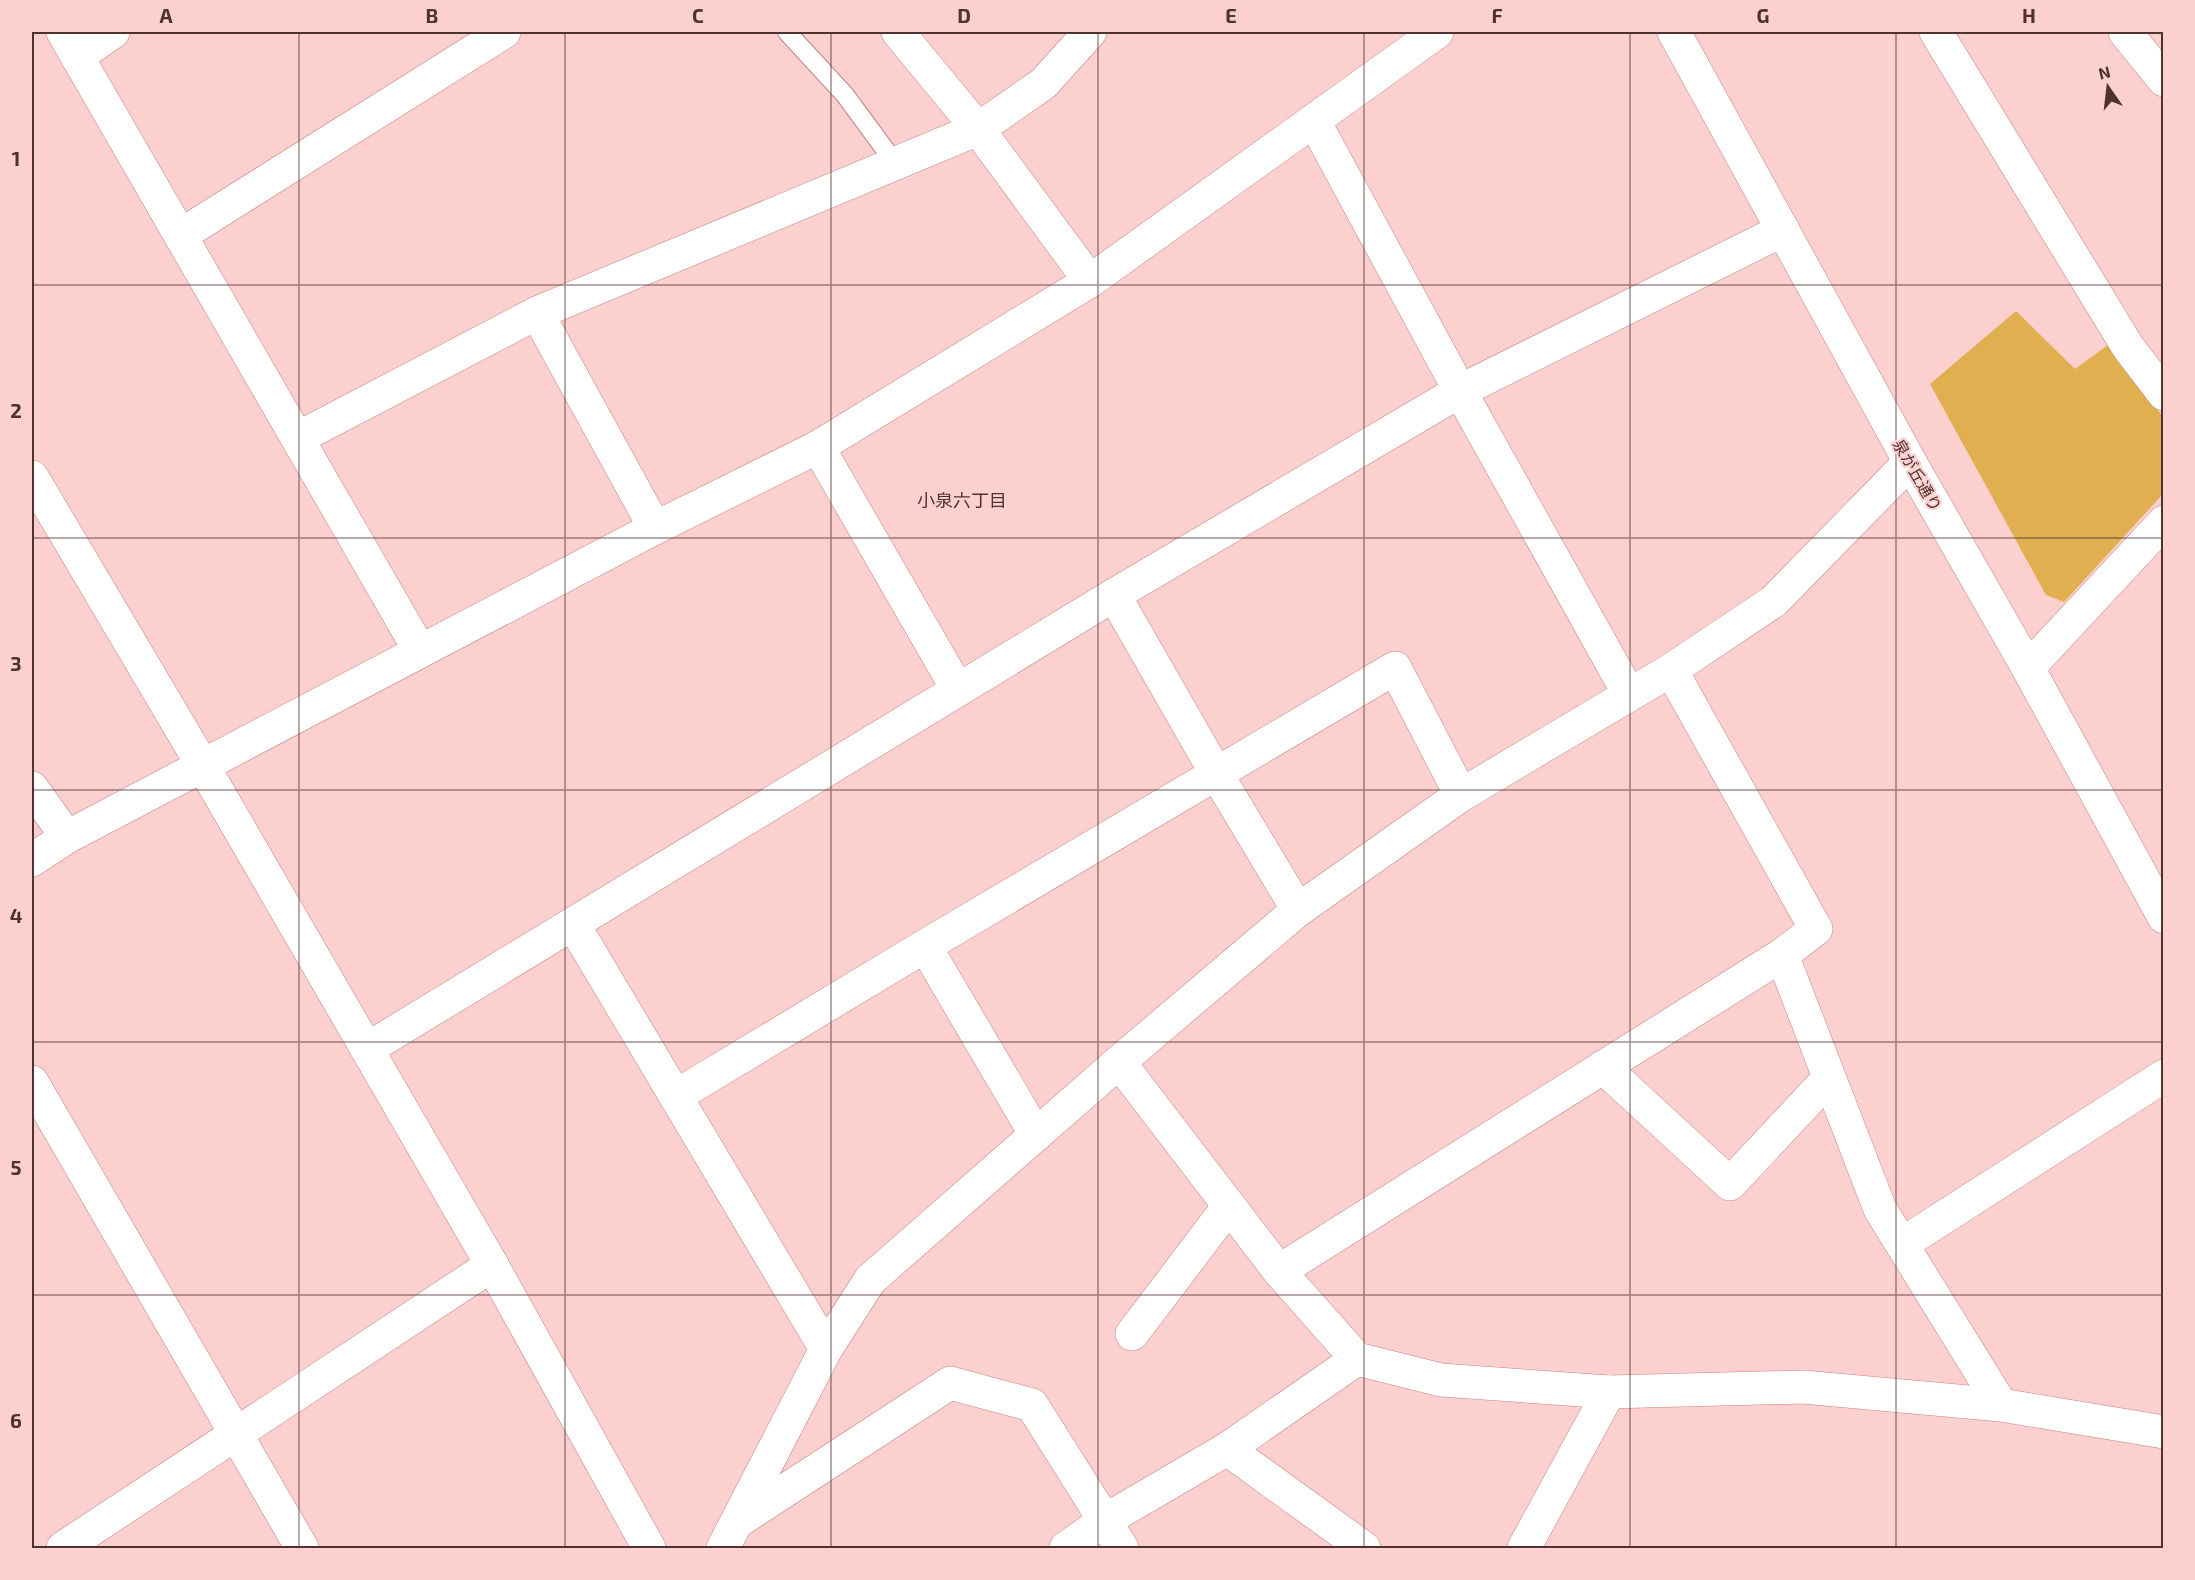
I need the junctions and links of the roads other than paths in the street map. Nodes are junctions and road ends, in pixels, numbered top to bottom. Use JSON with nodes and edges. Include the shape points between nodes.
{"nodes":[{"id":1,"x":113,"y":32,"type":"edge"},
{"id":2,"x":504,"y":32,"type":"edge"},
{"id":3,"x":788,"y":32,"type":"edge"},
{"id":4,"x":898,"y":32,"type":"edge"},
{"id":5,"x":1090,"y":32,"type":"edge"},
{"id":6,"x":1437,"y":32,"type":"edge"},
{"id":7,"x":1674,"y":32,"type":"edge"},
{"id":8,"x":1935,"y":32,"type":"edge"},
{"id":9,"x":2125,"y":32,"type":"edge"},
{"id":10,"x":70,"y":44,"type":"edge"},
{"id":11,"x":2163,"y":80,"type":"edge"},
{"id":12,"x":1314,"y":121,"type":"junction"},
{"id":13,"x":978,"y":129,"type":"junction"},
{"id":14,"x":895,"y":163,"type":"junction"},
{"id":15,"x":1783,"y":230,"type":"junction"},
{"id":16,"x":180,"y":235,"type":"junction"},
{"id":17,"x":1090,"y":281,"type":"junction"},
{"id":18,"x":537,"y":313,"type":"junction"},
{"id":19,"x":2158,"y":376,"type":"edge"},
{"id":20,"x":1460,"y":391,"type":"junction"},
{"id":21,"x":298,"y":438,"type":"junction"},
{"id":22,"x":818,"y":447,"type":"junction"},
{"id":23,"x":1910,"y":462,"type":"junction"},
{"id":24,"x":32,"y":477,"type":"edge"},
{"id":25,"x":2163,"y":522,"type":"edge"},
{"id":26,"x":655,"y":528,"type":"junction"},
{"id":27,"x":1114,"y":596,"type":"junction"},
{"id":28,"x":420,"y":651,"type":"junction"},
{"id":29,"x":2028,"y":668,"type":"junction"},
{"id":30,"x":1671,"y":670,"type":"junction"},
{"id":31,"x":958,"y":690,"type":"junction"},
{"id":32,"x":1629,"y":694,"type":"junction"},
{"id":33,"x":203,"y":766,"type":"junction"},
{"id":34,"x":1216,"y":773,"type":"junction"},
{"id":35,"x":32,"y":788,"type":"edge"},
{"id":36,"x":1461,"y":795,"type":"junction"},
{"id":37,"x":67,"y":837,"type":"junction"},
{"id":38,"x":32,"y":860,"type":"edge"},
{"id":39,"x":1298,"y":910,"type":"junction"},
{"id":40,"x":2163,"y":917,"type":"edge"},
{"id":41,"x":573,"y":924,"type":"junction"},
{"id":42,"x":925,"y":946,"type":"junction"},
{"id":43,"x":1782,"y":955,"type":"junction"},
{"id":44,"x":367,"y":1049,"type":"junction"},
{"id":45,"x":1119,"y":1062,"type":"junction"},
{"id":46,"x":1603,"y":1067,"type":"junction"},
{"id":47,"x":2163,"y":1076,"type":"edge"},
{"id":48,"x":1830,"y":1078,"type":"junction"},
{"id":49,"x":32,"y":1082,"type":"edge"},
{"id":50,"x":676,"y":1096,"type":"junction"},
{"id":51,"x":1036,"y":1135,"type":"junction"},
{"id":52,"x":1228,"y":1206,"type":"junction"},
{"id":53,"x":1902,"y":1244,"type":"junction"},
{"id":54,"x":492,"y":1265,"type":"junction"},
{"id":55,"x":1279,"y":1271,"type":"junction"},
{"id":56,"x":1132,"y":1334,"type":"dead end"},
{"id":57,"x":826,"y":1349,"type":"junction"},
{"id":58,"x":1357,"y":1359,"type":"junction"},
{"id":59,"x":1609,"y":1392,"type":"junction"},
{"id":60,"x":2001,"y":1405,"type":"junction"},
{"id":61,"x":2163,"y":1432,"type":"edge"},
{"id":62,"x":235,"y":1435,"type":"junction"},
{"id":63,"x":1227,"y":1449,"type":"junction"},
{"id":64,"x":1104,"y":1521,"type":"junction"},
{"id":65,"x":730,"y":1535,"type":"edge"},
{"id":66,"x":63,"y":1548,"type":"edge"},
{"id":67,"x":302,"y":1548,"type":"edge"},
{"id":68,"x":649,"y":1548,"type":"edge"},
{"id":69,"x":1066,"y":1548,"type":"edge"},
{"id":70,"x":1122,"y":1548,"type":"edge"},
{"id":71,"x":1364,"y":1548,"type":"edge"},
{"id":72,"x":1524,"y":1548,"type":"edge"}],
"edges":[{"from":1,"to":10,"type":"street"},
{"from":2,"to":16,"type":"street"},
{"from":3,"to":14,"type":"lane","via":[[845,95]]},
{"from":4,"to":13,"type":"street"},
{"from":5,"to":13,"type":"street","via":[[1043,84]]},
{"from":6,"to":12,"type":"street"},
{"from":7,"to":15,"type":"street","name":"泉が丘通り"},
{"from":8,"to":19,"type":"street","via":[[2128,347]]},
{"from":9,"to":11,"type":"street"},
{"from":10,"to":16,"type":"street"},
{"from":12,"to":17,"type":"street"},
{"from":12,"to":20,"type":"street"},
{"from":13,"to":14,"type":"street"},
{"from":13,"to":17,"type":"street"},
{"from":14,"to":18,"type":"street"},
{"from":15,"to":20,"type":"street"},
{"from":15,"to":23,"type":"street","name":"泉が丘通り"},
{"from":16,"to":21,"type":"street"},
{"from":17,"to":22,"type":"street"},
{"from":18,"to":21,"type":"street"},
{"from":18,"to":26,"type":"street"},
{"from":20,"to":27,"type":"street"},
{"from":20,"to":32,"type":"street"},
{"from":21,"to":28,"type":"street"},
{"from":22,"to":26,"type":"street"},
{"from":22,"to":31,"type":"street"},
{"from":23,"to":29,"type":"street","name":"泉が丘通り"},
{"from":23,"to":30,"type":"street","via":[[1774,601]]},
{"from":24,"to":33,"type":"street"},
{"from":25,"to":29,"type":"street"},
{"from":26,"to":28,"type":"street"},
{"from":27,"to":31,"type":"street"},
{"from":27,"to":34,"type":"street"},
{"from":28,"to":33,"type":"street"},
{"from":29,"to":40,"type":"street","name":"泉が丘通り"},
{"from":30,"to":32,"type":"street"},
{"from":30,"to":43,"type":"street","via":[[1816,929]]},
{"from":31,"to":41,"type":"street"},
{"from":32,"to":36,"type":"street"},
{"from":33,"to":37,"type":"street"},
{"from":33,"to":44,"type":"street"},
{"from":34,"to":36,"type":"street","via":[[1395,668]]},
{"from":34,"to":39,"type":"street"},
{"from":34,"to":42,"type":"street"},
{"from":35,"to":37,"type":"street"},
{"from":36,"to":39,"type":"street"},
{"from":37,"to":38,"type":"street"},
{"from":39,"to":45,"type":"street"},
{"from":41,"to":44,"type":"street"},
{"from":41,"to":50,"type":"street"},
{"from":42,"to":50,"type":"street"},
{"from":42,"to":51,"type":"street"},
{"from":43,"to":46,"type":"street"},
{"from":43,"to":48,"type":"street"},
{"from":44,"to":54,"type":"street"},
{"from":45,"to":51,"type":"street"},
{"from":45,"to":52,"type":"street"},
{"from":46,"to":48,"type":"street","via":[[1730,1184]]},
{"from":46,"to":55,"type":"street"},
{"from":47,"to":53,"type":"street"},
{"from":48,"to":53,"type":"street","via":[[1880,1209]]},
{"from":49,"to":62,"type":"street"},
{"from":50,"to":57,"type":"street"},
{"from":51,"to":57,"type":"street","via":[[870,1280]]},
{"from":52,"to":55,"type":"street"},
{"from":52,"to":56,"type":"street"},
{"from":53,"to":60,"type":"street"},
{"from":54,"to":62,"type":"street"},
{"from":54,"to":68,"type":"street"},
{"from":55,"to":58,"type":"street"},
{"from":57,"to":65,"type":"street"},
{"from":58,"to":59,"type":"street","via":[[1441,1380]]},
{"from":58,"to":63,"type":"street"},
{"from":59,"to":60,"type":"street","via":[[1803,1388]]},
{"from":59,"to":72,"type":"street"},
{"from":60,"to":61,"type":"street"},
{"from":62,"to":66,"type":"street"},
{"from":62,"to":67,"type":"street"},
{"from":63,"to":64,"type":"street"},
{"from":63,"to":71,"type":"street"},
{"from":64,"to":65,"type":"street","via":[[1032,1405],[950,1383]]},
{"from":64,"to":69,"type":"street"},
{"from":64,"to":70,"type":"street"}]}
